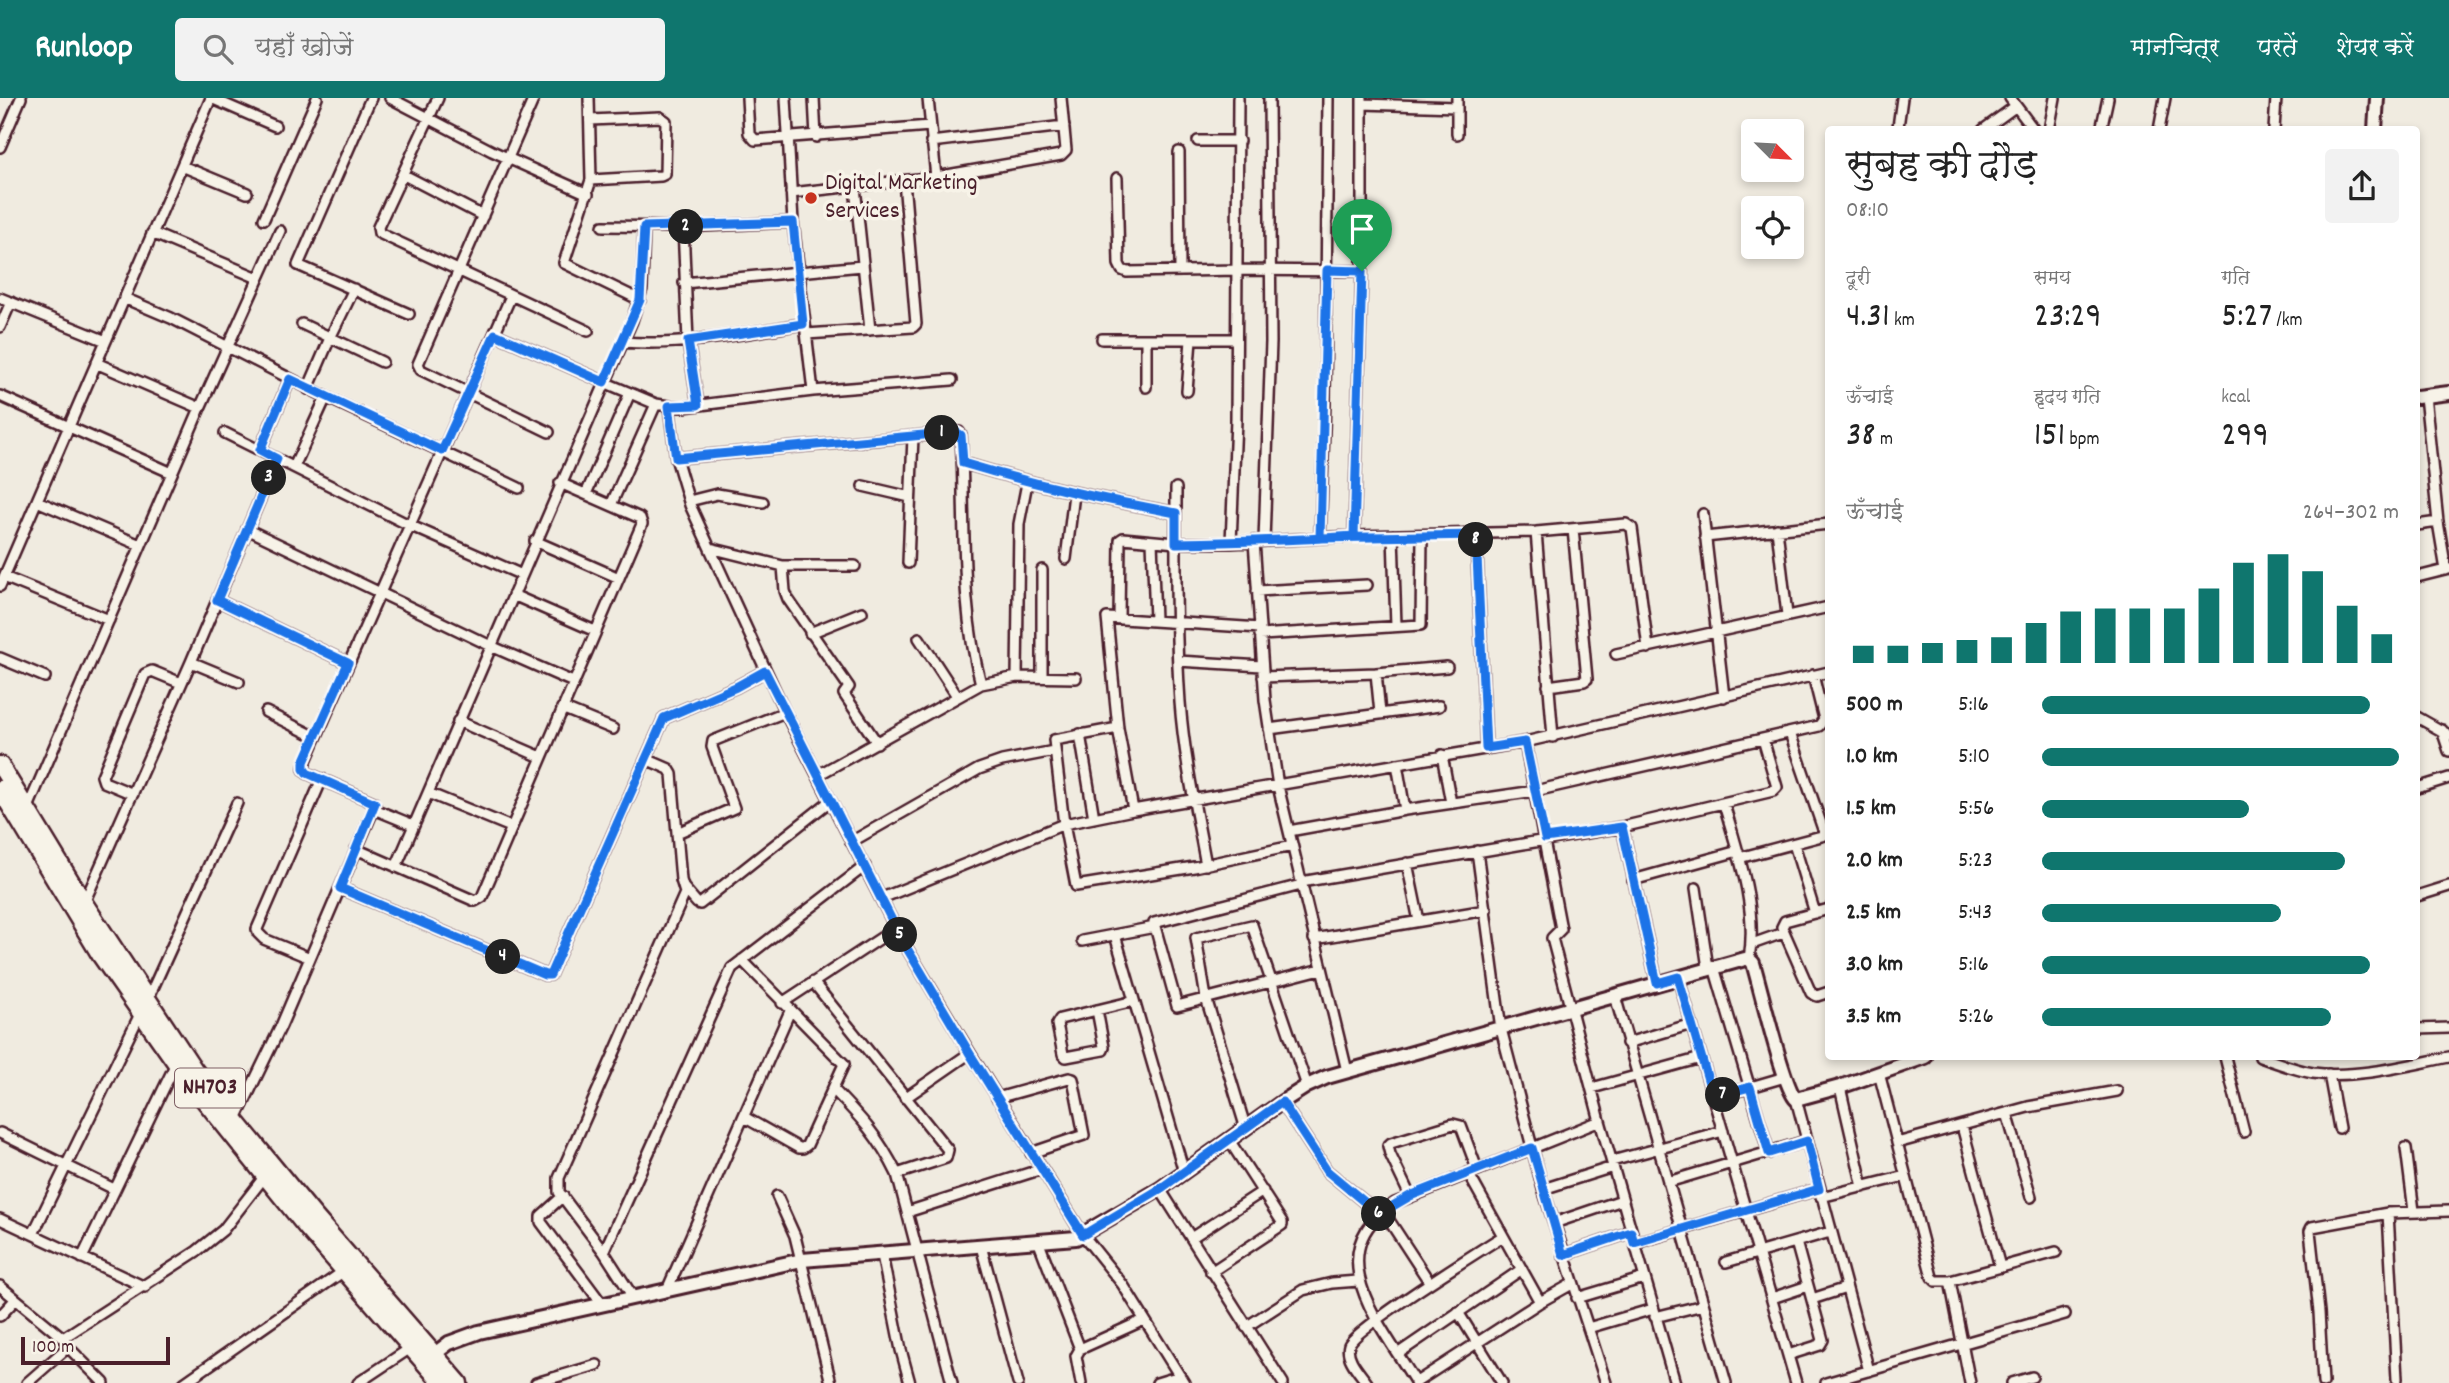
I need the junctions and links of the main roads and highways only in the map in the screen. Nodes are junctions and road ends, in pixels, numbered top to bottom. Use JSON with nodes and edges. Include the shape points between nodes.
{"nodes":[{"id":1,"x":0,"y":765,"type":"edge"},
{"id":2,"x":0,"y":789,"type":"edge"},
{"id":3,"x":144,"y":1006,"type":"junction"},
{"id":4,"x":232,"y":1125,"type":"junction"},
{"id":5,"x":429,"y":1358,"type":"junction"},
{"id":6,"x":442,"y":1383,"type":"edge"},
{"id":7,"x":459,"y":1383,"type":"edge"}],
"edges":[{"from":1,"to":3,"type":"highway","number":"NH703"},
{"from":2,"to":3,"type":"highway","number":"NH703","via":[[101,956]]},
{"from":3,"to":4,"type":"highway","number":"NH703"},
{"from":3,"to":4,"type":"highway","number":"NH703","via":[[176,1063]]},
{"from":4,"to":5,"type":"highway","number":"NH703","via":[[315,1217]]},
{"from":4,"to":5,"type":"highway","number":"NH703","via":[[265,1176],[344,1271],[412,1347]]},
{"from":5,"to":6,"type":"highway","number":"NH703"},
{"from":5,"to":7,"type":"highway","number":"NH703"}]}
